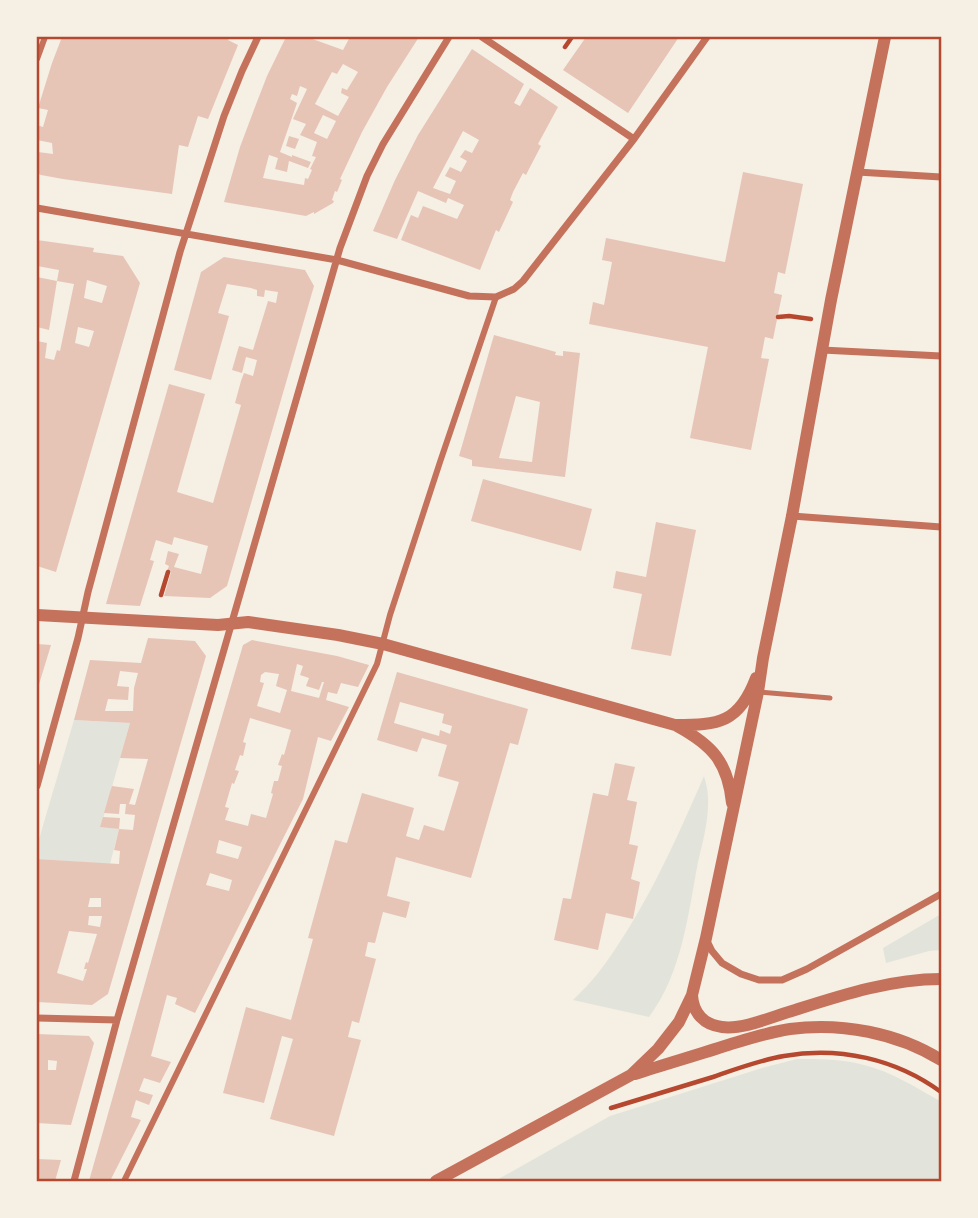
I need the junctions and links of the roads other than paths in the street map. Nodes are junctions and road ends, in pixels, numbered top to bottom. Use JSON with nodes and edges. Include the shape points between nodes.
{"nodes":[{"id":1,"x":45,"y":37,"type":"edge"},
{"id":2,"x":258,"y":37,"type":"edge"},
{"id":3,"x":449,"y":37,"type":"edge"},
{"id":4,"x":482,"y":37,"type":"edge"},
{"id":5,"x":707,"y":37,"type":"edge"},
{"id":6,"x":884,"y":37,"type":"edge"},
{"id":7,"x":37,"y":59,"type":"edge"},
{"id":8,"x":634,"y":139,"type":"junction"},
{"id":9,"x":857,"y":172,"type":"junction"},
{"id":10,"x":941,"y":177,"type":"edge"},
{"id":11,"x":37,"y":208,"type":"edge"},
{"id":12,"x":185,"y":234,"type":"junction"},
{"id":13,"x":337,"y":260,"type":"junction"},
{"id":14,"x":496,"y":297,"type":"junction"},
{"id":15,"x":822,"y":350,"type":"junction"},
{"id":16,"x":941,"y":356,"type":"edge"},
{"id":17,"x":792,"y":516,"type":"junction"},
{"id":18,"x":941,"y":527,"type":"edge"},
{"id":19,"x":37,"y":615,"type":"edge"},
{"id":20,"x":82,"y":618,"type":"junction"},
{"id":21,"x":232,"y":624,"type":"junction"},
{"id":22,"x":383,"y":644,"type":"junction"},
{"id":23,"x":763,"y":658,"type":"junction"},
{"id":24,"x":758,"y":692,"type":"junction"},
{"id":25,"x":830,"y":698,"type":"dead end"},
{"id":26,"x":675,"y":724,"type":"junction"},
{"id":27,"x":37,"y":786,"type":"edge"},
{"id":28,"x":732,"y":821,"type":"junction"},
{"id":29,"x":941,"y":894,"type":"edge"},
{"id":30,"x":706,"y":938,"type":"junction"},
{"id":31,"x":941,"y":979,"type":"edge"},
{"id":32,"x":692,"y":995,"type":"junction"},
{"id":33,"x":37,"y":1018,"type":"edge"},
{"id":34,"x":117,"y":1020,"type":"junction"},
{"id":35,"x":941,"y":1060,"type":"edge"},
{"id":36,"x":631,"y":1075,"type":"junction"},
{"id":37,"x":74,"y":1181,"type":"edge"},
{"id":38,"x":124,"y":1181,"type":"edge"},
{"id":39,"x":436,"y":1181,"type":"edge"}],
"edges":[{"from":1,"to":7,"type":"street"},
{"from":2,"to":12,"type":"street","via":[[223,116]]},
{"from":3,"to":13,"type":"street","via":[[378,155]]},
{"from":4,"to":8,"type":"street"},
{"from":5,"to":8,"type":"street"},
{"from":6,"to":9,"type":"street"},
{"from":8,"to":14,"type":"street","via":[[523,281]]},
{"from":9,"to":10,"type":"street"},
{"from":9,"to":15,"type":"street"},
{"from":11,"to":12,"type":"street"},
{"from":12,"to":13,"type":"street"},
{"from":12,"to":20,"type":"street"},
{"from":13,"to":14,"type":"street","via":[[459,294]]},
{"from":13,"to":21,"type":"street"},
{"from":14,"to":22,"type":"street"},
{"from":15,"to":16,"type":"street"},
{"from":15,"to":17,"type":"street"},
{"from":17,"to":18,"type":"street"},
{"from":17,"to":23,"type":"street"},
{"from":19,"to":20,"type":"street"},
{"from":20,"to":21,"type":"street"},
{"from":20,"to":27,"type":"street"},
{"from":21,"to":22,"type":"street","via":[[268,623]]},
{"from":21,"to":34,"type":"street"},
{"from":22,"to":26,"type":"street"},
{"from":22,"to":38,"type":"street"},
{"from":23,"to":24,"type":"street"},
{"from":23,"to":26,"type":"street","via":[[751,690],[728,718],[709,725]]},
{"from":24,"to":25,"type":"lane"},
{"from":24,"to":28,"type":"street"},
{"from":26,"to":28,"type":"street","via":[[705,743],[720,761],[729,784]]},
{"from":28,"to":30,"type":"street"},
{"from":29,"to":30,"type":"street","via":[[782,980],[741,974],[722,963]]},
{"from":30,"to":32,"type":"street"},
{"from":31,"to":32,"type":"street","via":[[873,987],[728,1027],[711,1025],[699,1016]]},
{"from":32,"to":36,"type":"street","via":[[670,1035]]},
{"from":33,"to":34,"type":"street"},
{"from":34,"to":37,"type":"street"},
{"from":35,"to":36,"type":"street","via":[[875,1033],[810,1027],[764,1034]]},
{"from":36,"to":39,"type":"street"}]}
